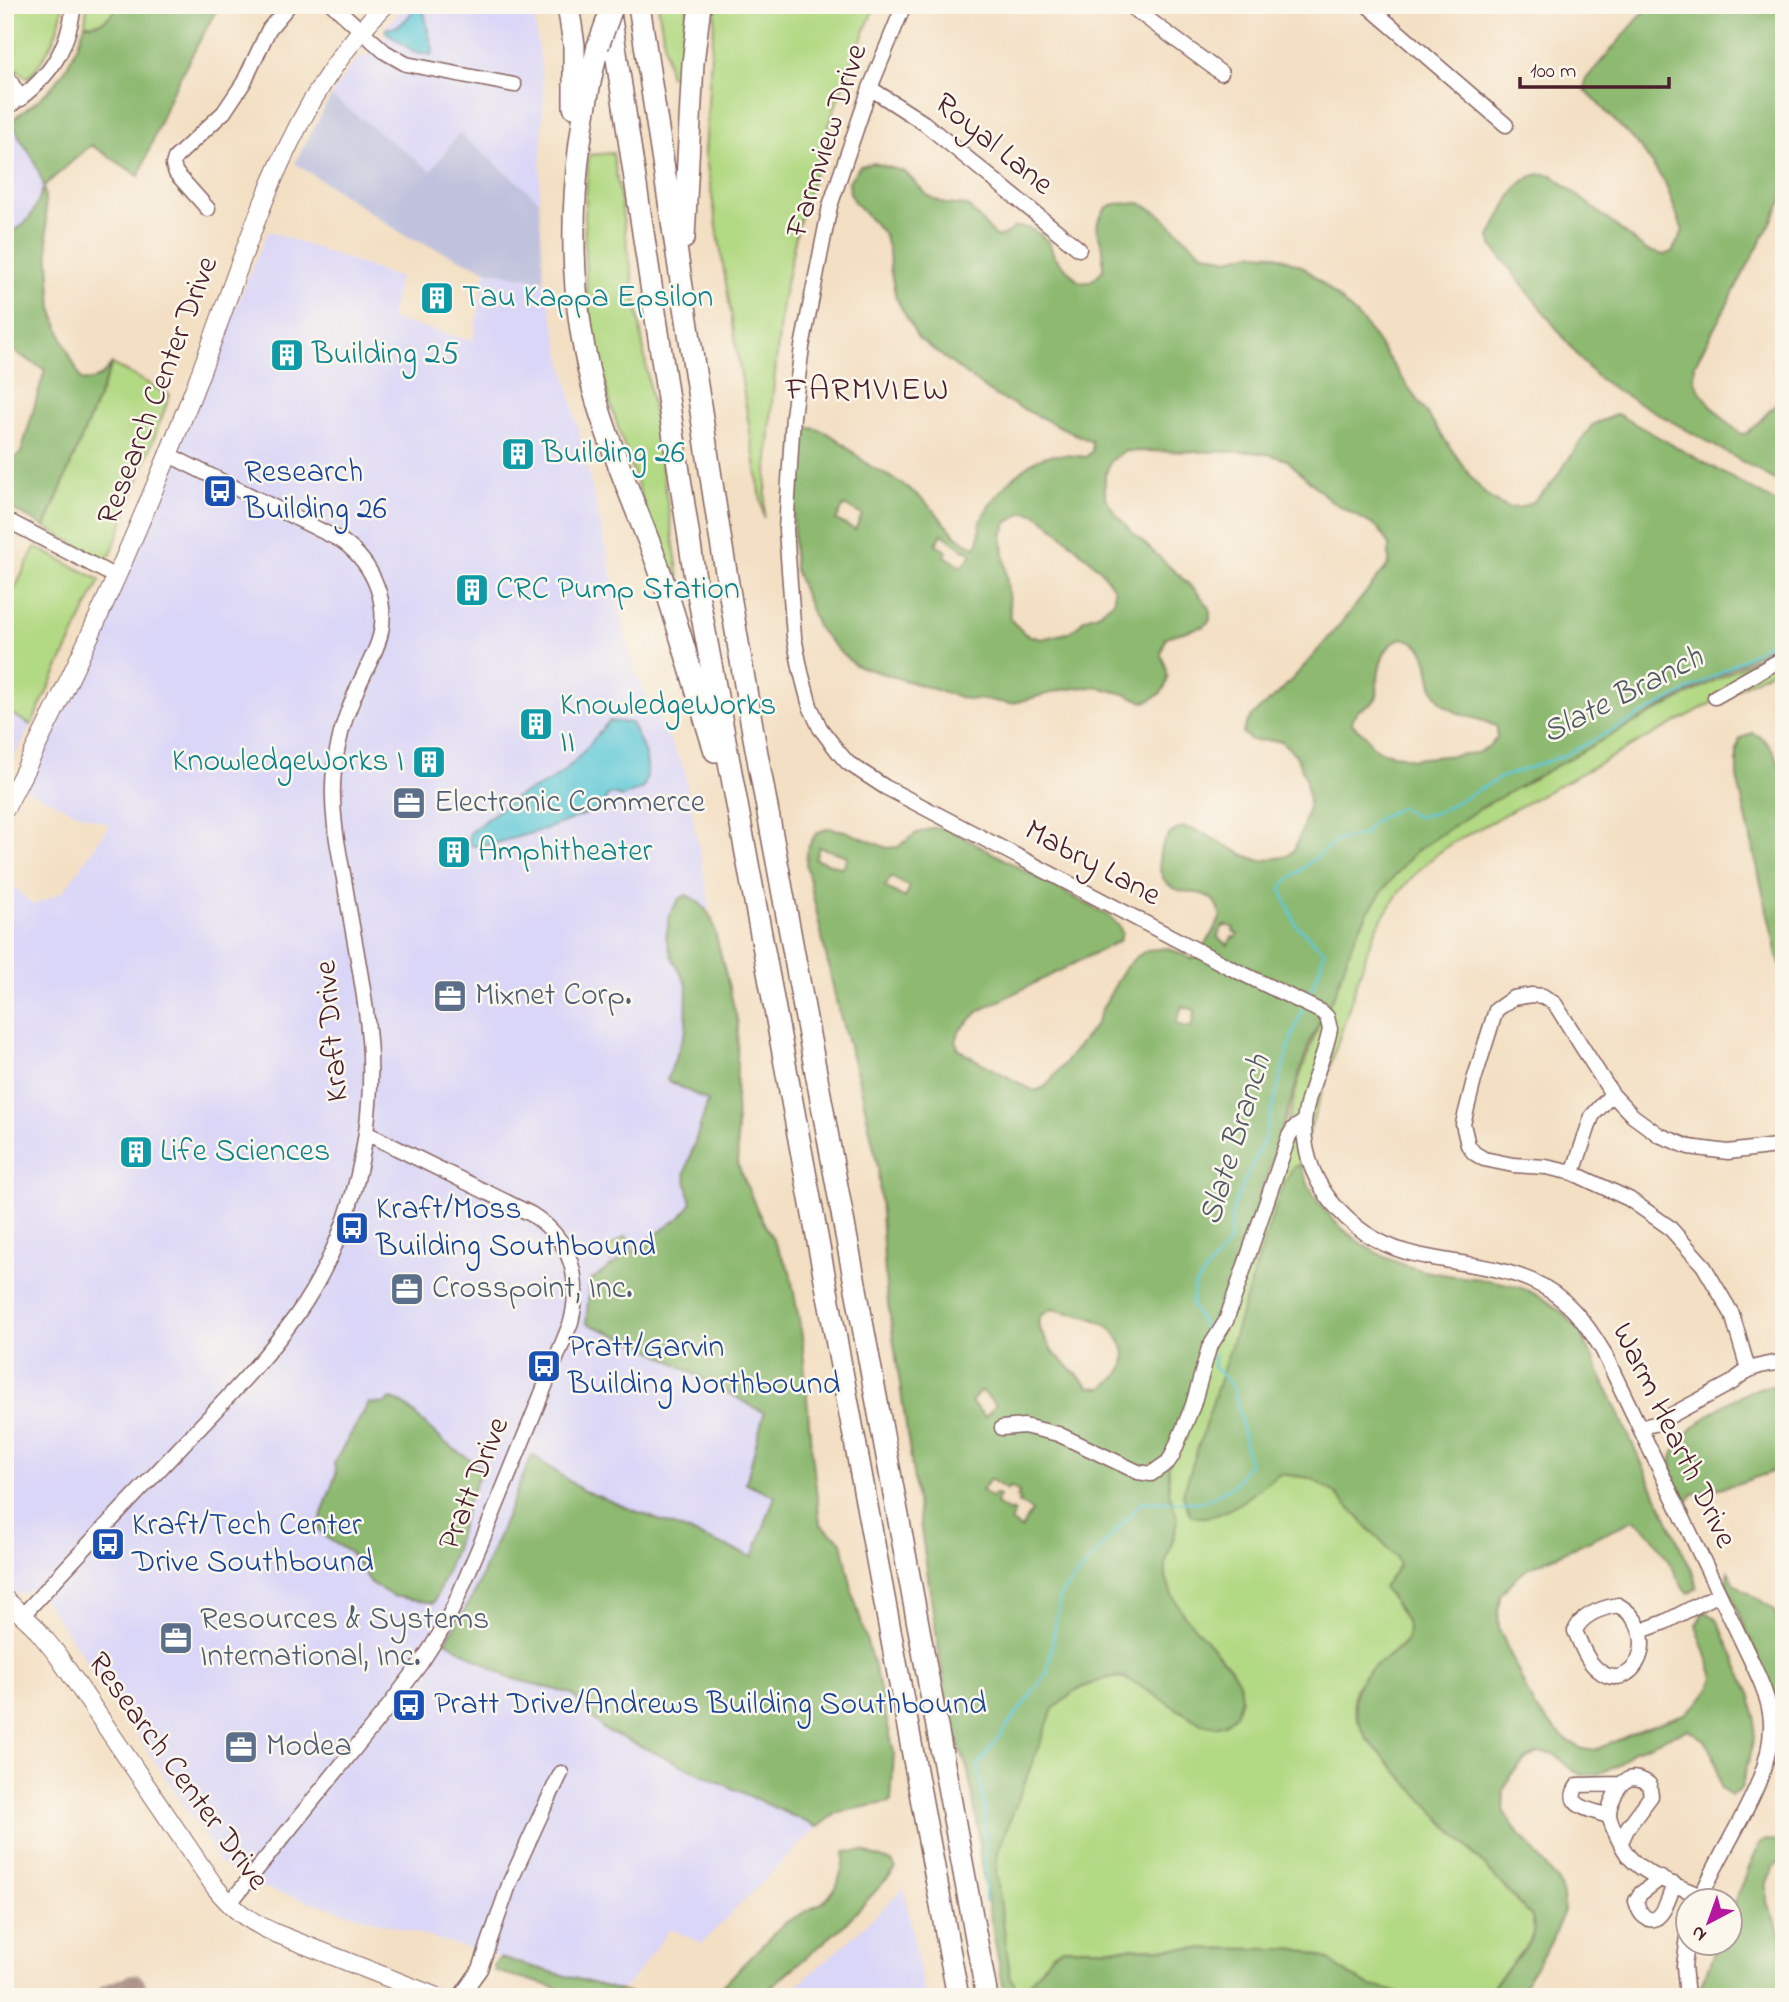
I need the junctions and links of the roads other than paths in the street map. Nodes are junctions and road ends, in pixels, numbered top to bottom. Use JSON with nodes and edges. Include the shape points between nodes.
{"nodes":[{"id":1,"x":74,"y":5,"type":"edge"},
{"id":2,"x":289,"y":5,"type":"edge"},
{"id":3,"x":333,"y":5,"type":"edge"},
{"id":4,"x":385,"y":5,"type":"edge"},
{"id":5,"x":568,"y":5,"type":"edge"},
{"id":6,"x":611,"y":5,"type":"edge"},
{"id":7,"x":639,"y":5,"type":"edge"},
{"id":8,"x":700,"y":5,"type":"edge"},
{"id":9,"x":904,"y":5,"type":"edge"},
{"id":10,"x":1129,"y":5,"type":"edge"},
{"id":11,"x":1367,"y":5,"type":"edge"},
{"id":12,"x":361,"y":31,"type":"junction"},
{"id":13,"x":5,"y":73,"type":"edge"},
{"id":14,"x":1221,"y":73,"type":"dead end"},
{"id":15,"x":514,"y":85,"type":"dead end"},
{"id":16,"x":870,"y":88,"type":"junction"},
{"id":17,"x":20,"y":99,"type":"junction"},
{"id":18,"x":5,"y":109,"type":"edge"},
{"id":19,"x":1506,"y":125,"type":"dead end"},
{"id":20,"x":575,"y":179,"type":"junction"},
{"id":21,"x":208,"y":209,"type":"dead end"},
{"id":22,"x":1079,"y":249,"type":"dead end"},
{"id":23,"x":680,"y":275,"type":"junction"},
{"id":24,"x":167,"y":454,"type":"junction"},
{"id":25,"x":5,"y":519,"type":"edge"},
{"id":26,"x":116,"y":577,"type":"junction"},
{"id":27,"x":1784,"y":658,"type":"edge"},
{"id":28,"x":1715,"y":697,"type":"dead end"},
{"id":29,"x":834,"y":747,"type":"joint"},
{"id":30,"x":5,"y":809,"type":"edge"},
{"id":31,"x":744,"y":842,"type":"junction"},
{"id":32,"x":1329,"y":1022,"type":"joint"},
{"id":33,"x":1612,"y":1094,"type":"junction"},
{"id":34,"x":1304,"y":1122,"type":"junction"},
{"id":35,"x":366,"y":1133,"type":"junction"},
{"id":36,"x":1784,"y":1145,"type":"edge"},
{"id":37,"x":1573,"y":1173,"type":"junction"},
{"id":38,"x":1784,"y":1362,"type":"edge"},
{"id":39,"x":1744,"y":1371,"type":"junction"},
{"id":40,"x":1640,"y":1427,"type":"junction"},
{"id":41,"x":1002,"y":1428,"type":"dead end"},
{"id":42,"x":1719,"y":1594,"type":"junction"},
{"id":43,"x":5,"y":1599,"type":"edge"},
{"id":44,"x":23,"y":1615,"type":"junction"},
{"id":45,"x":1641,"y":1631,"type":"junction"},
{"id":46,"x":1777,"y":1721,"type":"edge"},
{"id":47,"x":561,"y":1773,"type":"dead end"},
{"id":48,"x":1619,"y":1784,"type":"junction"},
{"id":49,"x":1608,"y":1816,"type":"junction"},
{"id":50,"x":1621,"y":1842,"type":"junction"},
{"id":51,"x":1677,"y":1886,"type":"edge"},
{"id":52,"x":1707,"y":1886,"type":"edge"},
{"id":53,"x":229,"y":1904,"type":"junction"},
{"id":54,"x":1685,"y":1956,"type":"edge"},
{"id":55,"x":437,"y":1997,"type":"edge"},
{"id":56,"x":460,"y":1997,"type":"edge"},
{"id":57,"x":958,"y":1997,"type":"edge"},
{"id":58,"x":988,"y":1997,"type":"edge"},
{"id":59,"x":1687,"y":1997,"type":"edge"}],
"edges":[{"from":1,"to":17,"type":"street","via":[[60,54],[41,81]]},
{"from":2,"to":21,"type":"street","via":[[269,29],[230,105],[173,164]]},
{"from":3,"to":12,"type":"street"},
{"from":4,"to":12,"type":"main road","name":"Research Center Drive"},
{"from":5,"to":20,"type":"highway","via":[[575,66]]},
{"from":6,"to":20,"type":"highway","bridge":true,"via":[[581,125]]},
{"from":6,"to":31,"type":"highway","via":[[695,578]]},
{"from":7,"to":23,"type":"highway"},
{"from":8,"to":23,"type":"highway"},
{"from":9,"to":16,"type":"street","name":"Farmview Drive"},
{"from":10,"to":14,"type":"street"},
{"from":11,"to":19,"type":"street"},
{"from":12,"to":15,"type":"street","via":[[392,57],[415,67]]},
{"from":12,"to":24,"type":"main road","name":"Research Center Drive","via":[[314,99],[283,155]]},
{"from":13,"to":17,"type":"street"},
{"from":16,"to":22,"type":"street","name":"Royal Lane","via":[[924,123]]},
{"from":16,"to":29,"type":"street","name":"Farmview Drive","via":[[830,206],[805,331],[793,416],[786,530],[801,672],[810,706]]},
{"from":17,"to":18,"type":"street"},
{"from":20,"to":31,"type":"highway","via":[[574,273],[587,364],[610,441],[657,565]]},
{"from":23,"to":58,"type":"highway","via":[[753,732]]},
{"from":24,"to":26,"type":"main road","name":"Research Center Drive"},
{"from":24,"to":35,"type":"street","name":"Kraft Drive","via":[[342,541],[363,561],[378,589],[382,629],[344,725],[333,782],[337,838],[367,1023]]},
{"from":25,"to":26,"type":"street"},
{"from":26,"to":30,"type":"main road","name":"Research Center Drive"},
{"from":27,"to":28,"type":"street"},
{"from":29,"to":32,"type":"street","name":"Mabry Lane","via":[[848,763],[898,794],[1305,1003]]},
{"from":31,"to":57,"type":"highway"},
{"from":32,"to":34,"type":"street","name":"Warm Hearth Drive"},
{"from":33,"to":36,"type":"street","via":[[1659,1135],[1689,1147],[1728,1153]]},
{"from":33,"to":37,"type":"street","via":[[1592,1116]]},
{"from":33,"to":37,"type":"street","via":[[1555,1004],[1532,995],[1513,998],[1496,1010],[1463,1124],[1468,1145],[1484,1159]]},
{"from":34,"to":40,"type":"street","name":"Warm Hearth Drive","via":[[1308,1158],[1316,1179],[1342,1215],[1388,1246],[1504,1270],[1551,1291],[1592,1333]]},
{"from":34,"to":41,"type":"street","via":[[1289,1136],[1226,1321],[1209,1348],[1193,1405],[1168,1462],[1151,1474],[1139,1472],[1058,1434],[1024,1426]]},
{"from":35,"to":44,"type":"street","name":"Kraft Drive","via":[[341,1228],[298,1313],[261,1360]]},
{"from":35,"to":53,"type":"street","name":"Pratt Drive","via":[[545,1224],[569,1258],[576,1283],[575,1307],[486,1531],[439,1635],[385,1711]]},
{"from":37,"to":39,"type":"street","via":[[1629,1199],[1669,1227],[1703,1265],[1732,1314]]},
{"from":38,"to":39,"type":"street"},
{"from":39,"to":40,"type":"street","via":[[1733,1382],[1655,1424]]},
{"from":40,"to":42,"type":"street","name":"Warm Hearth Drive"},
{"from":42,"to":45,"type":"street"},
{"from":42,"to":46,"type":"street","name":"Warm Hearth Drive"},
{"from":43,"to":44,"type":"main road","name":"Research Center Drive"},
{"from":44,"to":53,"type":"main road","name":"Research Center Drive","via":[[64,1664]]},
{"from":45,"to":45,"type":"street","via":[[1631,1612],[1618,1605],[1590,1614],[1575,1631],[1596,1669],[1618,1677],[1638,1663]]},
{"from":46,"to":52,"type":"street","name":"Warm Hearth Drive","via":[[1758,1784]]},
{"from":47,"to":56,"type":"street","via":[[510,1882],[480,1969]]},
{"from":48,"to":49,"type":"street"},
{"from":48,"to":49,"type":"street","via":[[1578,1785],[1572,1796],[1582,1807]]},
{"from":48,"to":50,"type":"street","via":[[1642,1779],[1649,1784],[1651,1796]]},
{"from":49,"to":50,"type":"street"},
{"from":50,"to":51,"type":"street","via":[[1641,1868]]},
{"from":53,"to":55,"type":"main road","name":"Research Center Drive","via":[[266,1929]]},
{"from":54,"to":59,"type":"street"}]}
